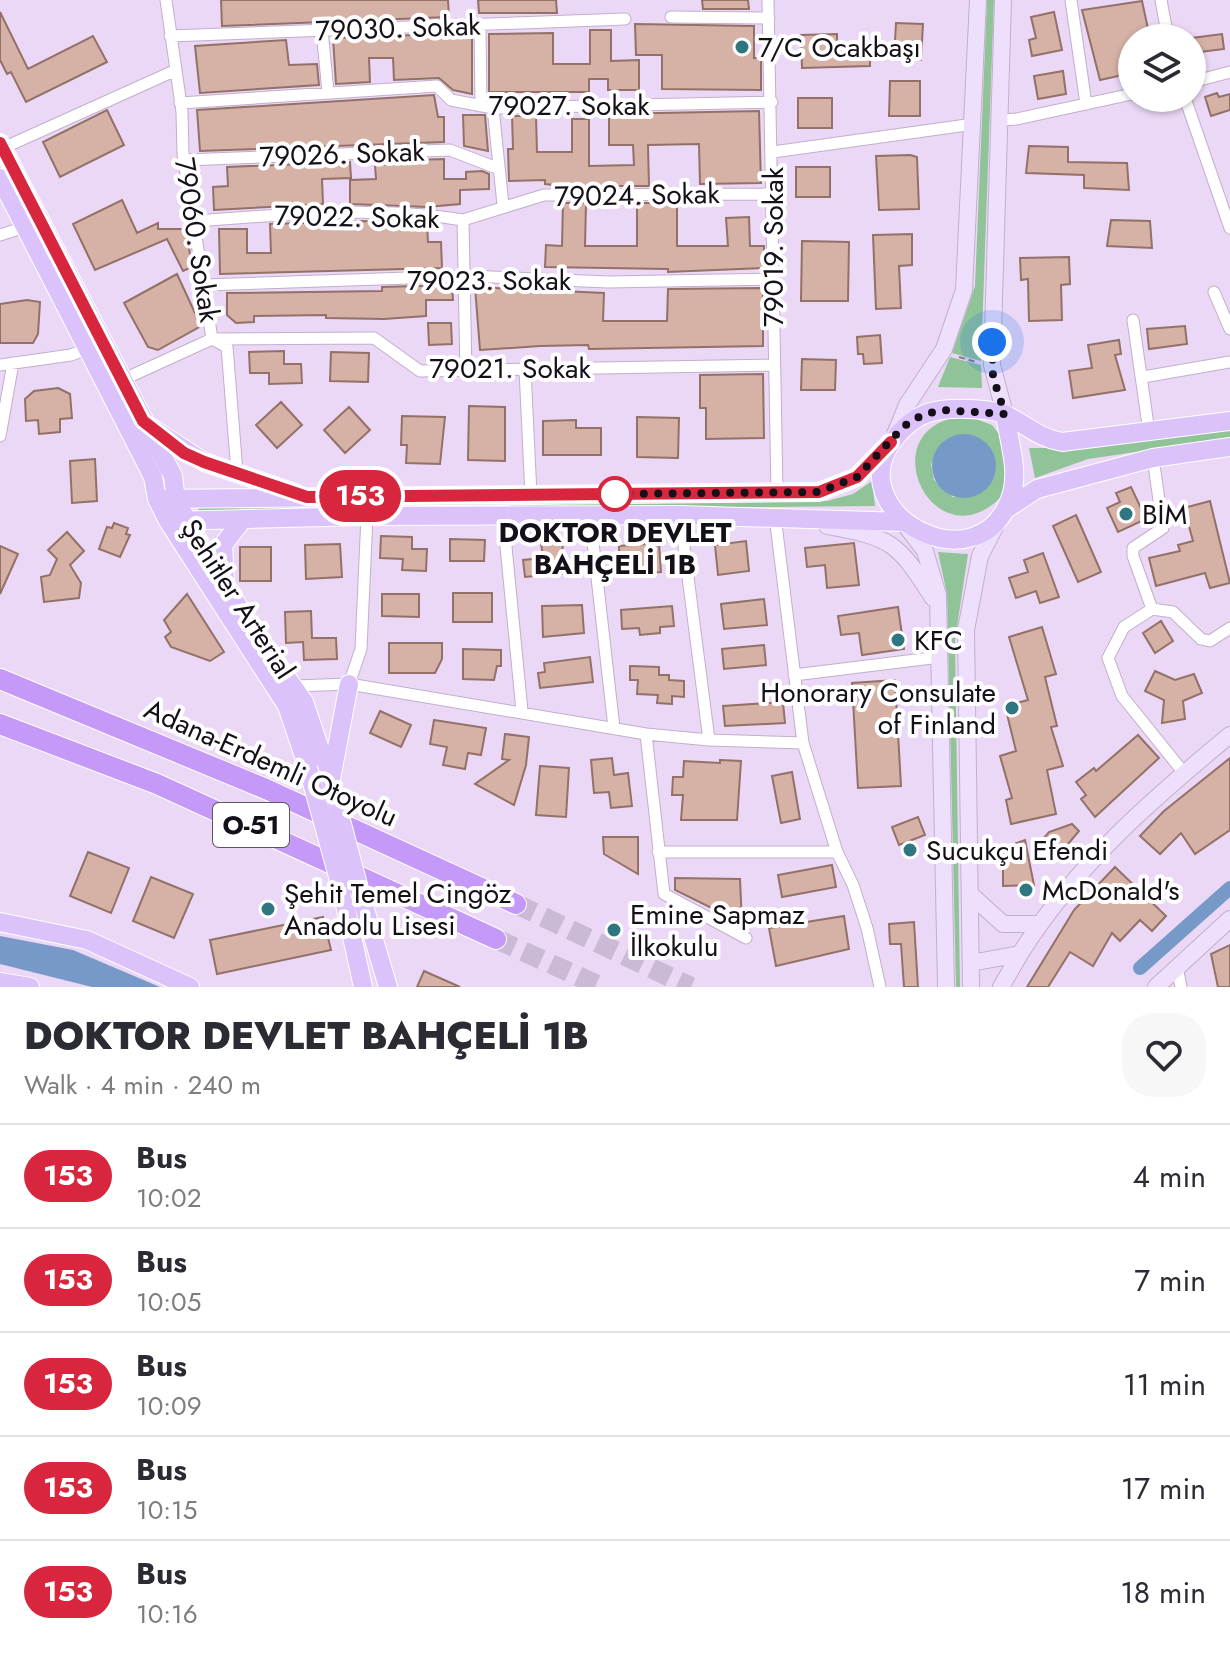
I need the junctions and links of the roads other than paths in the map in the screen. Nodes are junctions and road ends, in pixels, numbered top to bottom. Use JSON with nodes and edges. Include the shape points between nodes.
{"nodes":[{"id":1,"x":166,"y":0,"type":"edge"},
{"id":2,"x":768,"y":0,"type":"edge"},
{"id":3,"x":978,"y":0,"type":"edge"},
{"id":4,"x":1003,"y":0,"type":"edge"},
{"id":5,"x":1071,"y":0,"type":"edge"},
{"id":6,"x":1161,"y":0,"type":"edge"},
{"id":7,"x":671,"y":17,"type":"dead end"},
{"id":8,"x":769,"y":18,"type":"junction"},
{"id":9,"x":625,"y":19,"type":"dead end"},
{"id":10,"x":1165,"y":24,"type":"edge"},
{"id":11,"x":480,"y":26,"type":"junction"},
{"id":12,"x":322,"y":30,"type":"junction"},
{"id":13,"x":170,"y":36,"type":"junction"},
{"id":14,"x":174,"y":71,"type":"junction"},
{"id":15,"x":1230,"y":72,"type":"edge"},
{"id":16,"x":1206,"y":78,"type":"edge"},
{"id":17,"x":328,"y":92,"type":"junction"},
{"id":18,"x":1118,"y":97,"type":"edge"},
{"id":19,"x":772,"y":102,"type":"junction"},
{"id":20,"x":180,"y":103,"type":"junction"},
{"id":21,"x":1086,"y":104,"type":"junction"},
{"id":22,"x":487,"y":107,"type":"junction"},
{"id":23,"x":1190,"y":112,"type":"edge"},
{"id":24,"x":999,"y":120,"type":"junction"},
{"id":25,"x":974,"y":124,"type":"junction"},
{"id":26,"x":1,"y":146,"type":"edge"},
{"id":27,"x":773,"y":152,"type":"junction"},
{"id":28,"x":184,"y":160,"type":"junction"},
{"id":29,"x":497,"y":168,"type":"junction"},
{"id":30,"x":0,"y":178,"type":"edge"},
{"id":31,"x":772,"y":194,"type":"junction"},
{"id":32,"x":503,"y":205,"type":"junction"},
{"id":33,"x":463,"y":220,"type":"junction"},
{"id":34,"x":194,"y":221,"type":"junction"},
{"id":35,"x":25,"y":227,"type":"junction"},
{"id":36,"x":1230,"y":228,"type":"edge"},
{"id":37,"x":0,"y":235,"type":"edge"},
{"id":38,"x":467,"y":276,"type":"junction"},
{"id":39,"x":772,"y":279,"type":"junction"},
{"id":40,"x":205,"y":285,"type":"junction"},
{"id":41,"x":1214,"y":292,"type":"dead end"},
{"id":42,"x":1133,"y":320,"type":"dead end"},
{"id":43,"x":1230,"y":329,"type":"edge"},
{"id":44,"x":212,"y":339,"type":"junction"},
{"id":45,"x":87,"y":349,"type":"junction"},
{"id":46,"x":1230,"y":362,"type":"edge"},
{"id":47,"x":13,"y":363,"type":"junction"},
{"id":48,"x":0,"y":365,"type":"edge"},
{"id":49,"x":772,"y":365,"type":"junction"},
{"id":50,"x":525,"y":370,"type":"junction"},
{"id":51,"x":466,"y":372,"type":"junction"},
{"id":52,"x":1143,"y":377,"type":"junction"},
{"id":53,"x":122,"y":380,"type":"junction"},
{"id":54,"x":1005,"y":414,"type":"junction"},
{"id":55,"x":143,"y":421,"type":"junction"},
{"id":56,"x":1230,"y":421,"type":"edge"},
{"id":57,"x":1149,"y":432,"type":"junction"},
{"id":58,"x":0,"y":436,"type":"edge"},
{"id":59,"x":891,"y":442,"type":"junction"},
{"id":60,"x":1230,"y":447,"type":"edge"},
{"id":61,"x":1153,"y":458,"type":"junction"},
{"id":62,"x":237,"y":472,"type":"junction"},
{"id":63,"x":777,"y":493,"type":"junction"},
{"id":64,"x":531,"y":495,"type":"junction"},
{"id":65,"x":307,"y":497,"type":"junction"},
{"id":66,"x":166,"y":500,"type":"junction"},
{"id":67,"x":1002,"y":512,"type":"junction"},
{"id":68,"x":680,"y":515,"type":"junction"},
{"id":69,"x":367,"y":516,"type":"junction"},
{"id":70,"x":503,"y":516,"type":"junction"},
{"id":71,"x":590,"y":516,"type":"junction"},
{"id":72,"x":775,"y":516,"type":"junction"},
{"id":73,"x":243,"y":519,"type":"junction"},
{"id":74,"x":177,"y":521,"type":"junction"},
{"id":75,"x":903,"y":522,"type":"junction"},
{"id":76,"x":227,"y":591,"type":"junction"},
{"id":77,"x":938,"y":606,"type":"junction"},
{"id":78,"x":1152,"y":609,"type":"junction"},
{"id":79,"x":1230,"y":628,"type":"edge"},
{"id":80,"x":940,"y":657,"type":"junction"},
{"id":81,"x":794,"y":675,"type":"junction"},
{"id":82,"x":0,"y":679,"type":"edge"},
{"id":83,"x":349,"y":684,"type":"junction"},
{"id":84,"x":294,"y":686,"type":"junction"},
{"id":85,"x":522,"y":711,"type":"junction"},
{"id":86,"x":0,"y":724,"type":"edge"},
{"id":87,"x":614,"y":728,"type":"junction"},
{"id":88,"x":646,"y":734,"type":"junction"},
{"id":89,"x":1230,"y":735,"type":"edge"},
{"id":90,"x":709,"y":740,"type":"junction"},
{"id":91,"x":803,"y":743,"type":"junction"},
{"id":92,"x":1184,"y":773,"type":"junction"},
{"id":93,"x":331,"y":782,"type":"junction"},
{"id":94,"x":658,"y":852,"type":"junction"},
{"id":95,"x":837,"y":852,"type":"junction"},
{"id":96,"x":352,"y":893,"type":"junction"},
{"id":97,"x":970,"y":894,"type":"junction"},
{"id":98,"x":516,"y":904,"type":"tunnel mouth"},
{"id":99,"x":1230,"y":919,"type":"edge"},
{"id":100,"x":0,"y":922,"type":"edge"},
{"id":101,"x":1038,"y":924,"type":"junction"},
{"id":102,"x":746,"y":938,"type":"dead end"},
{"id":103,"x":496,"y":939,"type":"tunnel mouth"},
{"id":104,"x":1020,"y":954,"type":"junction"},
{"id":105,"x":971,"y":963,"type":"junction"},
{"id":106,"x":1177,"y":967,"type":"junction"},
{"id":107,"x":0,"y":982,"type":"edge"},
{"id":108,"x":30,"y":987,"type":"edge"},
{"id":109,"x":190,"y":987,"type":"edge"},
{"id":110,"x":363,"y":987,"type":"edge"},
{"id":111,"x":388,"y":987,"type":"edge"},
{"id":112,"x":880,"y":987,"type":"edge"},
{"id":113,"x":946,"y":987,"type":"edge"},
{"id":114,"x":971,"y":987,"type":"edge"},
{"id":115,"x":1001,"y":987,"type":"edge"},
{"id":116,"x":1156,"y":987,"type":"edge"},
{"id":117,"x":1181,"y":987,"type":"edge"}],
"edges":[{"from":1,"to":13,"type":"street","name":"79060. Sokak"},
{"from":2,"to":8,"type":"street","name":"79019. Sokak"},
{"from":3,"to":25,"type":"main road"},
{"from":4,"to":24,"type":"main road"},
{"from":5,"to":21,"type":"street"},
{"from":6,"to":10,"type":"street"},
{"from":7,"to":8,"type":"street"},
{"from":8,"to":19,"type":"street","name":"79019. Sokak"},
{"from":9,"to":11,"type":"street","name":"79030. Sokak"},
{"from":11,"to":12,"type":"street","name":"79030. Sokak"},
{"from":11,"to":22,"type":"street"},
{"from":12,"to":13,"type":"street","name":"79030. Sokak"},
{"from":12,"to":17,"type":"street"},
{"from":13,"to":14,"type":"street","name":"79060. Sokak"},
{"from":14,"to":20,"type":"street","name":"79060. Sokak"},
{"from":14,"to":26,"type":"street"},
{"from":15,"to":16,"type":"street"},
{"from":17,"to":20,"type":"street","name":"79027. Sokak"},
{"from":17,"to":22,"type":"street","name":"79027. Sokak","via":[[437,86],[451,100]]},
{"from":18,"to":21,"type":"street"},
{"from":19,"to":22,"type":"street","name":"79027. Sokak"},
{"from":19,"to":27,"type":"street","name":"79019. Sokak"},
{"from":20,"to":28,"type":"street","name":"79060. Sokak"},
{"from":21,"to":24,"type":"street"},
{"from":22,"to":29,"type":"street"},
{"from":23,"to":36,"type":"street"},
{"from":24,"to":54,"type":"main road","via":[[992,365]]},
{"from":25,"to":27,"type":"street"},
{"from":25,"to":59,"type":"main road","via":[[961,301],[944,349],[907,405]]},
{"from":26,"to":53,"type":"main road","name":"Şehitler Arterial"},
{"from":27,"to":31,"type":"street","name":"79019. Sokak"},
{"from":28,"to":29,"type":"street","name":"79026. Sokak","via":[[450,150]]},
{"from":28,"to":34,"type":"street","name":"79060. Sokak"},
{"from":29,"to":32,"type":"street"},
{"from":30,"to":35,"type":"main road","name":"Şehitler Arterial"},
{"from":31,"to":32,"type":"street","name":"79024. Sokak","via":[[544,195]]},
{"from":31,"to":39,"type":"street","name":"79019. Sokak"},
{"from":32,"to":33,"type":"street","name":"79024. Sokak"},
{"from":33,"to":34,"type":"street","name":"79022. Sokak","via":[[426,214],[315,213]]},
{"from":33,"to":38,"type":"street","name":"79022. Sokak"},
{"from":34,"to":40,"type":"street","name":"79060. Sokak"},
{"from":35,"to":37,"type":"street"},
{"from":35,"to":45,"type":"main road","name":"Şehitler Arterial"},
{"from":38,"to":39,"type":"street","name":"79023. Sokak","via":[[608,282]]},
{"from":38,"to":40,"type":"street","name":"79023. Sokak"},
{"from":38,"to":51,"type":"street","name":"79022. Sokak"},
{"from":39,"to":49,"type":"street","name":"79019. Sokak"},
{"from":40,"to":44,"type":"street","name":"79060. Sokak"},
{"from":41,"to":43,"type":"street"},
{"from":42,"to":52,"type":"street"},
{"from":44,"to":51,"type":"street","name":"79021. Sokak","via":[[374,338],[420,371]]},
{"from":44,"to":53,"type":"street","name":"79021. Sokak"},
{"from":44,"to":62,"type":"street","name":"79060. Sokak","via":[[227,347]]},
{"from":45,"to":47,"type":"street"},
{"from":45,"to":66,"type":"main road","name":"Şehitler Arterial"},
{"from":46,"to":52,"type":"street"},
{"from":47,"to":48,"type":"street"},
{"from":47,"to":58,"type":"street"},
{"from":49,"to":50,"type":"street","name":"79021. Sokak"},
{"from":49,"to":63,"type":"street","name":"79019. Sokak"},
{"from":50,"to":51,"type":"street","name":"79021. Sokak"},
{"from":50,"to":64,"type":"street"},
{"from":52,"to":57,"type":"street"},
{"from":53,"to":55,"type":"main road","name":"Şehitler Arterial"},
{"from":54,"to":57,"type":"main road","via":[[1042,439],[1062,442]]},
{"from":54,"to":59,"type":"main road","via":[[942,410],[904,426]]},
{"from":54,"to":67,"type":"main road","via":[[1014,470],[1012,492]]},
{"from":55,"to":62,"type":"main road","via":[[184,453]]},
{"from":55,"to":66,"type":"main road","name":"Şehitler Arterial","via":[[173,476]]},
{"from":56,"to":57,"type":"main road"},
{"from":59,"to":63,"type":"main road","via":[[853,478],[819,492]]},
{"from":59,"to":75,"type":"main road","via":[[883,482]]},
{"from":60,"to":61,"type":"main road"},
{"from":61,"to":67,"type":"main road","via":[[1037,489]]},
{"from":61,"to":78,"type":"street","via":[[1163,528],[1133,548]]},
{"from":62,"to":65,"type":"main road"},
{"from":63,"to":64,"type":"main road"},
{"from":64,"to":65,"type":"main road"},
{"from":65,"to":66,"type":"main road"},
{"from":66,"to":74,"type":"main road"},
{"from":67,"to":75,"type":"main road","via":[[966,538],[933,537]]},
{"from":67,"to":97,"type":"main road","via":[[980,556],[966,630]]},
{"from":68,"to":71,"type":"main road"},
{"from":68,"to":72,"type":"main road"},
{"from":68,"to":90,"type":"street"},
{"from":69,"to":70,"type":"main road"},
{"from":69,"to":73,"type":"main road"},
{"from":69,"to":83,"type":"street","via":[[361,649]]},
{"from":70,"to":71,"type":"main road"},
{"from":70,"to":85,"type":"street"},
{"from":71,"to":87,"type":"street"},
{"from":72,"to":75,"type":"main road"},
{"from":72,"to":77,"type":"main road","via":[[877,535],[898,547]]},
{"from":72,"to":81,"type":"street"},
{"from":73,"to":74,"type":"main road"},
{"from":73,"to":76,"type":"main road","via":[[223,545]]},
{"from":74,"to":76,"type":"main road","name":"Şehitler Arterial"},
{"from":74,"to":96,"type":"main road","name":"Şehitler Arterial","bridge":true,"via":[[287,706]]},
{"from":75,"to":77,"type":"main road","via":[[925,551]]},
{"from":76,"to":84,"type":"main road","name":"Şehitler Arterial"},
{"from":77,"to":80,"type":"main road"},
{"from":78,"to":79,"type":"street","via":[[1173,612],[1201,639],[1210,641]]},
{"from":78,"to":92,"type":"street","via":[[1124,627],[1108,658],[1122,696]]},
{"from":80,"to":81,"type":"street"},
{"from":80,"to":113,"type":"main road"},
{"from":81,"to":91,"type":"street"},
{"from":82,"to":98,"type":"highway","name":"Adana-Erdemli Otoyolu","number":"O-51","via":[[252,783]]},
{"from":83,"to":84,"type":"street"},
{"from":83,"to":85,"type":"street"},
{"from":83,"to":93,"type":"main road"},
{"from":84,"to":93,"type":"main road","name":"Şehitler Arterial"},
{"from":85,"to":87,"type":"street"},
{"from":86,"to":103,"type":"highway","number":"O-51","via":[[171,790]]},
{"from":87,"to":88,"type":"street"},
{"from":88,"to":90,"type":"street"},
{"from":88,"to":94,"type":"street"},
{"from":89,"to":92,"type":"main road"},
{"from":90,"to":91,"type":"street"},
{"from":91,"to":95,"type":"street"},
{"from":92,"to":101,"type":"main road","via":[[1109,839]]},
{"from":93,"to":96,"type":"main road","name":"Şehitler Arterial","bridge":true},
{"from":94,"to":95,"type":"street"},
{"from":94,"to":102,"type":"street","via":[[664,894]]},
{"from":95,"to":112,"type":"street","via":[[867,928]]},
{"from":96,"to":110,"type":"main road","name":"Şehitler Arterial"},
{"from":96,"to":111,"type":"main road","name":"Şehitler Arterial"},
{"from":97,"to":101,"type":"main road","via":[[1003,924]]},
{"from":97,"to":105,"type":"main road"},
{"from":99,"to":106,"type":"main road"},
{"from":100,"to":109,"type":"main road","via":[[87,940]]},
{"from":101,"to":104,"type":"main road"},
{"from":104,"to":105,"type":"main road"},
{"from":104,"to":115,"type":"main road"},
{"from":105,"to":114,"type":"main road"},
{"from":106,"to":116,"type":"main road"},
{"from":106,"to":117,"type":"street"},
{"from":107,"to":108,"type":"main road"}]}
